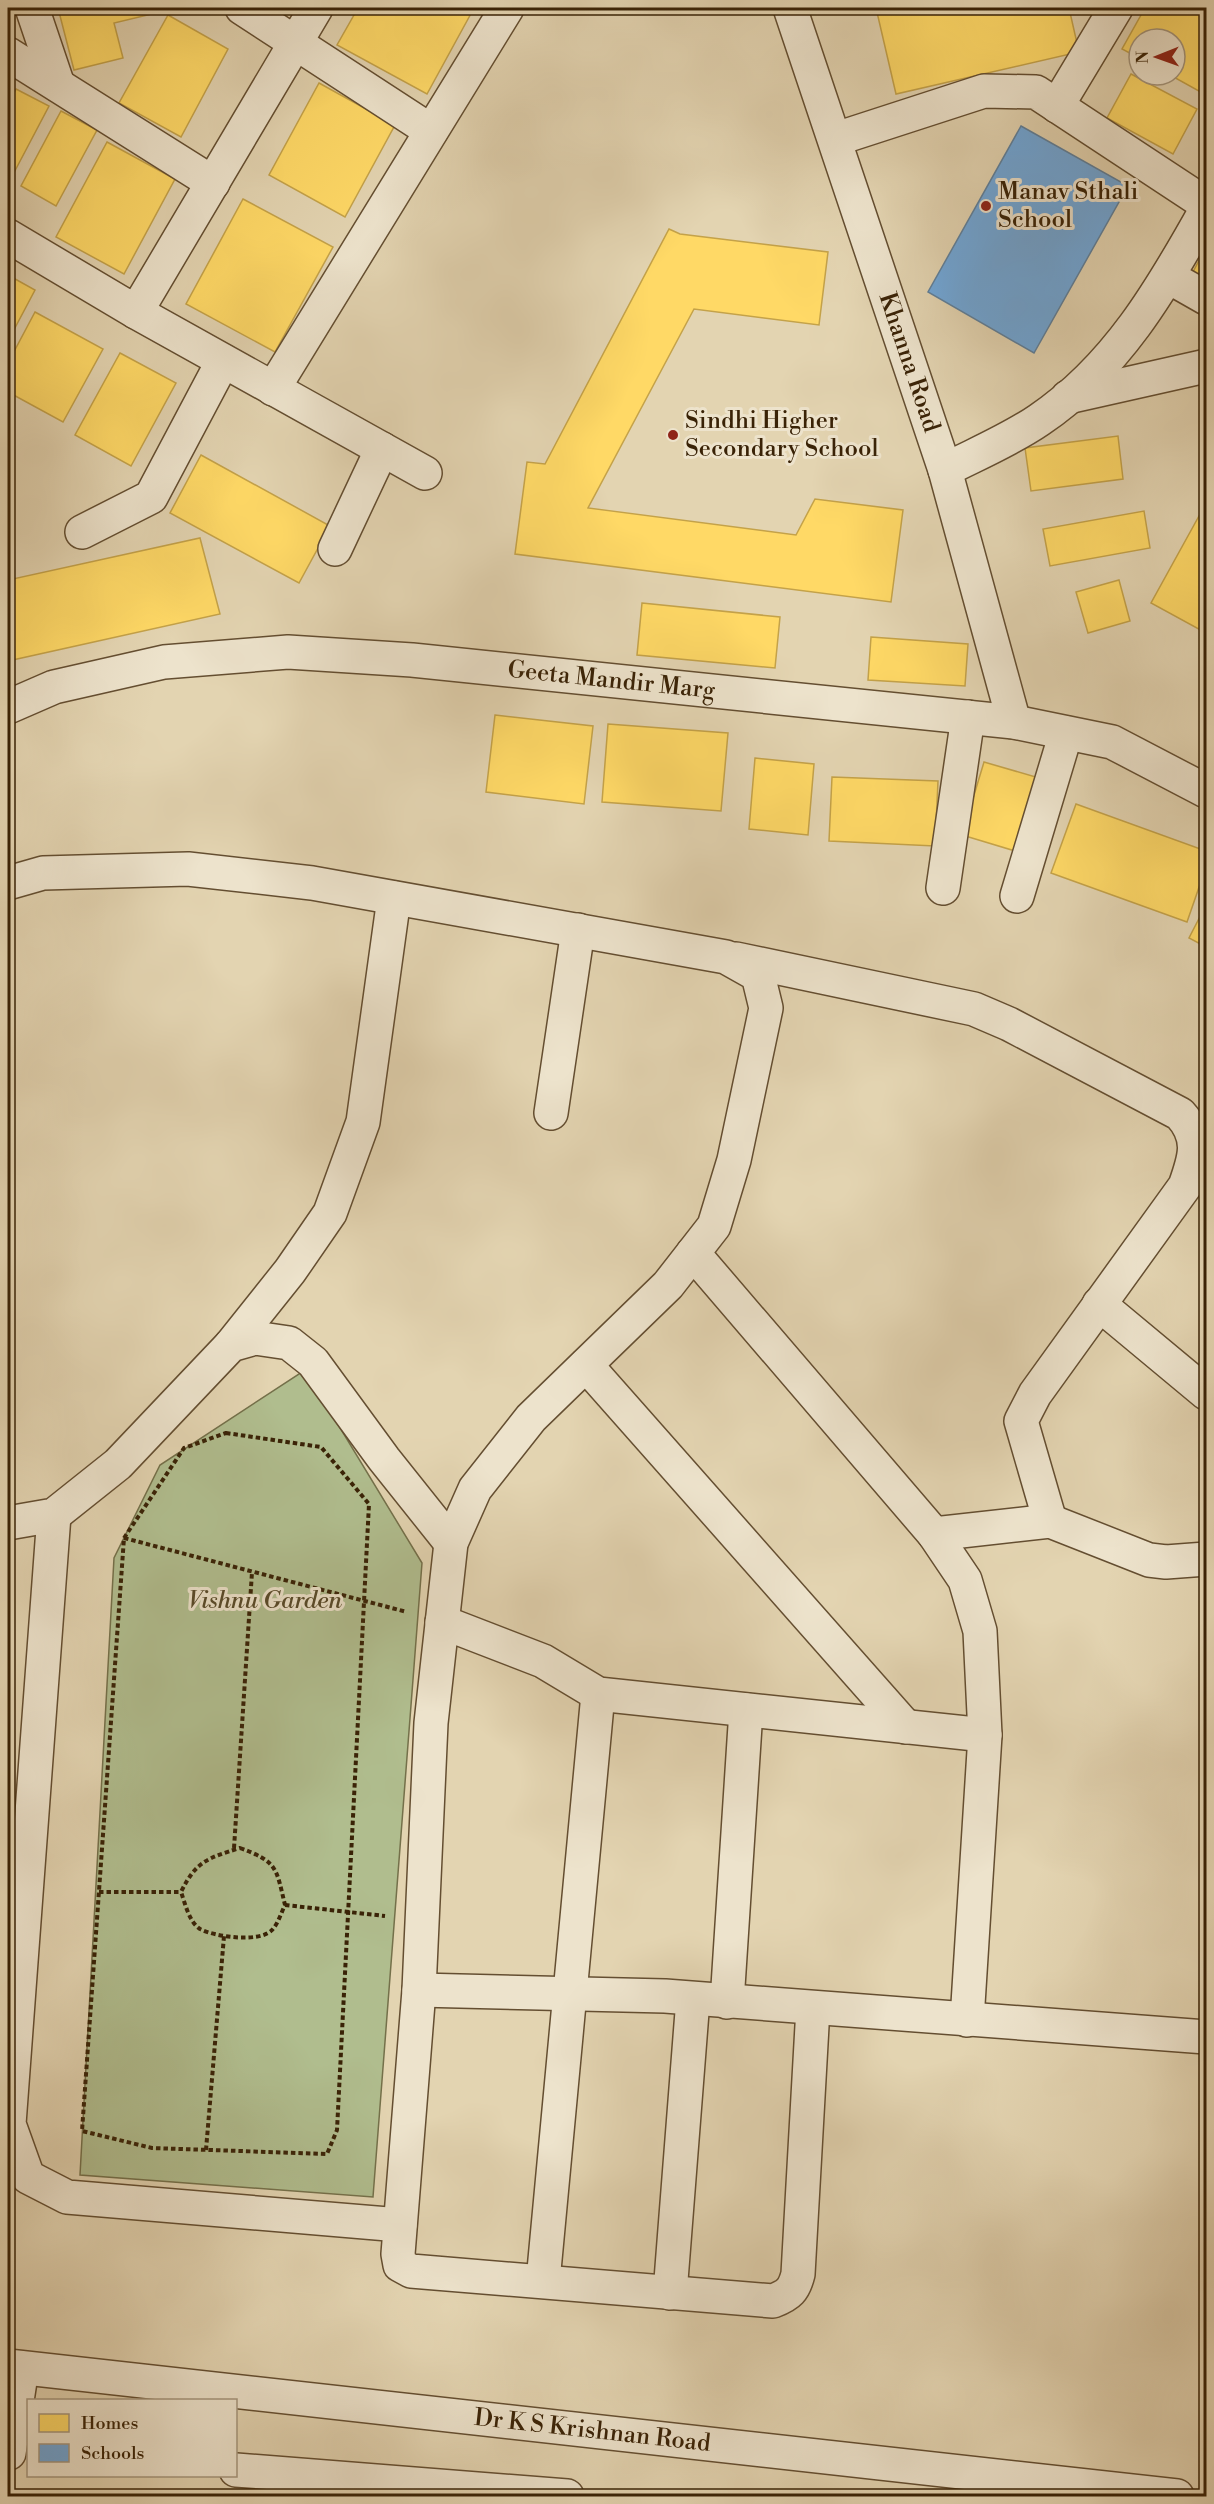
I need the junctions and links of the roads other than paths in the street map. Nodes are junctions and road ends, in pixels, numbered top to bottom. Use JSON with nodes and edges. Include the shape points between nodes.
{"nodes":[{"id":1,"x":32,"y":8,"type":"edge"},
{"id":2,"x":242,"y":8,"type":"edge"},
{"id":3,"x":316,"y":8,"type":"edge"},
{"id":4,"x":507,"y":8,"type":"edge"},
{"id":5,"x":790,"y":8,"type":"edge"},
{"id":6,"x":1116,"y":8,"type":"edge"},
{"id":7,"x":296,"y":43,"type":"junction"},
{"id":8,"x":8,"y":54,"type":"edge"},
{"id":9,"x":58,"y":86,"type":"junction"},
{"id":10,"x":1057,"y":106,"type":"junction"},
{"id":11,"x":430,"y":132,"type":"junction"},
{"id":12,"x":836,"y":139,"type":"junction"},
{"id":13,"x":213,"y":183,"type":"junction"},
{"id":14,"x":1206,"y":204,"type":"edge"},
{"id":15,"x":1206,"y":210,"type":"edge"},
{"id":16,"x":8,"y":236,"type":"edge"},
{"id":17,"x":1169,"y":277,"type":"junction"},
{"id":18,"x":1206,"y":298,"type":"edge"},
{"id":19,"x":136,"y":312,"type":"junction"},
{"id":20,"x":223,"y":361,"type":"junction"},
{"id":21,"x":1206,"y":366,"type":"edge"},
{"id":22,"x":273,"y":389,"type":"junction"},
{"id":23,"x":1065,"y":398,"type":"junction"},
{"id":24,"x":382,"y":449,"type":"junction"},
{"id":25,"x":945,"y":470,"type":"junction"},
{"id":26,"x":425,"y":473,"type":"dead end"},
{"id":27,"x":82,"y":532,"type":"dead end"},
{"id":28,"x":334,"y":549,"type":"dead end"},
{"id":29,"x":8,"y":707,"type":"edge"},
{"id":30,"x":968,"y":717,"type":"junction"},
{"id":31,"x":1014,"y":722,"type":"junction"},
{"id":32,"x":1066,"y":733,"type":"junction"},
{"id":33,"x":1206,"y":791,"type":"edge"},
{"id":34,"x":8,"y":883,"type":"edge"},
{"id":35,"x":943,"y":888,"type":"dead end"},
{"id":36,"x":1017,"y":896,"type":"dead end"},
{"id":37,"x":394,"y":898,"type":"junction"},
{"id":38,"x":578,"y":930,"type":"junction"},
{"id":39,"x":726,"y":957,"type":"junction"},
{"id":40,"x":551,"y":1113,"type":"dead end"},
{"id":41,"x":693,"y":1253,"type":"junction"},
{"id":42,"x":1098,"y":1304,"type":"junction"},
{"id":43,"x":231,"y":1345,"type":"junction"},
{"id":44,"x":586,"y":1365,"type":"junction"},
{"id":45,"x":1206,"y":1393,"type":"edge"},
{"id":46,"x":54,"y":1515,"type":"junction"},
{"id":47,"x":1050,"y":1521,"type":"junction"},
{"id":48,"x":8,"y":1523,"type":"edge"},
{"id":49,"x":934,"y":1534,"type":"junction"},
{"id":50,"x":451,"y":1543,"type":"junction"},
{"id":51,"x":1206,"y":1559,"type":"edge"},
{"id":52,"x":442,"y":1622,"type":"junction"},
{"id":53,"x":598,"y":1694,"type":"junction"},
{"id":54,"x":746,"y":1710,"type":"junction"},
{"id":55,"x":906,"y":1727,"type":"junction"},
{"id":56,"x":985,"y":1735,"type":"junction"},
{"id":57,"x":419,"y":1990,"type":"junction"},
{"id":58,"x":571,"y":1994,"type":"junction"},
{"id":59,"x":693,"y":1999,"type":"junction"},
{"id":60,"x":727,"y":2002,"type":"junction"},
{"id":61,"x":813,"y":2008,"type":"junction"},
{"id":62,"x":967,"y":2020,"type":"junction"},
{"id":63,"x":1206,"y":2037,"type":"edge"},
{"id":64,"x":8,"y":2124,"type":"edge"},
{"id":65,"x":400,"y":2225,"type":"junction"},
{"id":66,"x":543,"y":2281,"type":"junction"},
{"id":67,"x":670,"y":2293,"type":"junction"},
{"id":68,"x":15,"y":2367,"type":"edge"},
{"id":69,"x":15,"y":2453,"type":"edge"},
{"id":70,"x":237,"y":2470,"type":"edge"},
{"id":71,"x":567,"y":2496,"type":"edge"},
{"id":72,"x":1177,"y":2496,"type":"edge"}],
"edges":[{"from":1,"to":9,"type":"street"},
{"from":2,"to":7,"type":"street"},
{"from":3,"to":7,"type":"street"},
{"from":4,"to":11,"type":"street"},
{"from":5,"to":12,"type":"street","name":"Khanna Road"},
{"from":6,"to":10,"type":"street"},
{"from":7,"to":11,"type":"street"},
{"from":7,"to":13,"type":"street"},
{"from":8,"to":9,"type":"street"},
{"from":9,"to":13,"type":"street"},
{"from":10,"to":12,"type":"street","via":[[1035,92],[984,91]]},
{"from":10,"to":14,"type":"street"},
{"from":11,"to":22,"type":"street"},
{"from":12,"to":25,"type":"street","name":"Khanna Road"},
{"from":13,"to":19,"type":"street"},
{"from":15,"to":17,"type":"street"},
{"from":16,"to":19,"type":"street"},
{"from":17,"to":18,"type":"street"},
{"from":17,"to":23,"type":"street","via":[[1115,354]]},
{"from":19,"to":20,"type":"street"},
{"from":20,"to":22,"type":"street"},
{"from":20,"to":27,"type":"street","via":[[151,497]]},
{"from":21,"to":23,"type":"street"},
{"from":22,"to":24,"type":"street"},
{"from":23,"to":25,"type":"street","via":[[1039,420]]},
{"from":24,"to":26,"type":"street"},
{"from":24,"to":28,"type":"street"},
{"from":25,"to":31,"type":"street","name":"Khanna Road"},
{"from":29,"to":30,"type":"street","name":"Geeta Mandir Marg","via":[[54,687],[164,662],[288,652],[412,660]]},
{"from":30,"to":31,"type":"street","name":"Geeta Mandir Marg"},
{"from":30,"to":35,"type":"street"},
{"from":31,"to":32,"type":"street","name":"Geeta Mandir Marg"},
{"from":32,"to":33,"type":"street","name":"Geeta Mandir Marg","via":[[1112,742]]},
{"from":32,"to":36,"type":"street"},
{"from":34,"to":37,"type":"street","via":[[43,873],[188,868],[312,883]]},
{"from":37,"to":38,"type":"street"},
{"from":37,"to":43,"type":"street","via":[[363,1122],[330,1213]]},
{"from":38,"to":39,"type":"street"},
{"from":38,"to":40,"type":"street"},
{"from":39,"to":41,"type":"street","via":[[758,975],[766,1008],[734,1160],[714,1226]]},
{"from":39,"to":42,"type":"street","via":[[974,1010],[1009,1024],[1180,1114],[1192,1127],[1195,1145],[1185,1186]]},
{"from":41,"to":44,"type":"street","via":[[669,1285]]},
{"from":41,"to":49,"type":"street"},
{"from":42,"to":45,"type":"street"},
{"from":42,"to":47,"type":"street","via":[[1035,1394],[1022,1421]]},
{"from":43,"to":46,"type":"street","via":[[118,1464]]},
{"from":43,"to":50,"type":"street","via":[[255,1338],[289,1343],[313,1362]]},
{"from":44,"to":50,"type":"street","via":[[531,1418],[475,1489]]},
{"from":44,"to":55,"type":"street"},
{"from":46,"to":48,"type":"street"},
{"from":46,"to":64,"type":"street"},
{"from":47,"to":49,"type":"street"},
{"from":47,"to":51,"type":"street","via":[[1149,1560]]},
{"from":49,"to":56,"type":"street","via":[[965,1580],[974,1604],[980,1631]]},
{"from":50,"to":52,"type":"street"},
{"from":52,"to":53,"type":"street","via":[[543,1662]]},
{"from":52,"to":57,"type":"street","via":[[431,1723]]},
{"from":53,"to":54,"type":"street"},
{"from":53,"to":58,"type":"street"},
{"from":54,"to":55,"type":"street"},
{"from":54,"to":60,"type":"street"},
{"from":55,"to":56,"type":"street"},
{"from":56,"to":62,"type":"street"},
{"from":57,"to":58,"type":"street"},
{"from":57,"to":65,"type":"street"},
{"from":58,"to":59,"type":"street"},
{"from":58,"to":66,"type":"street"},
{"from":59,"to":60,"type":"street"},
{"from":59,"to":67,"type":"street"},
{"from":60,"to":61,"type":"street"},
{"from":61,"to":62,"type":"street"},
{"from":61,"to":67,"type":"street","via":[[794,2289],[773,2301]]},
{"from":62,"to":63,"type":"street"},
{"from":64,"to":65,"type":"street","via":[[28,2176],[67,2197]]},
{"from":65,"to":66,"type":"street","via":[[400,2265],[411,2271]]},
{"from":66,"to":67,"type":"street"},
{"from":68,"to":69,"type":"street"},
{"from":68,"to":72,"type":"street","name":"Dr K S Krishnan Road"},
{"from":70,"to":71,"type":"street"}]}
